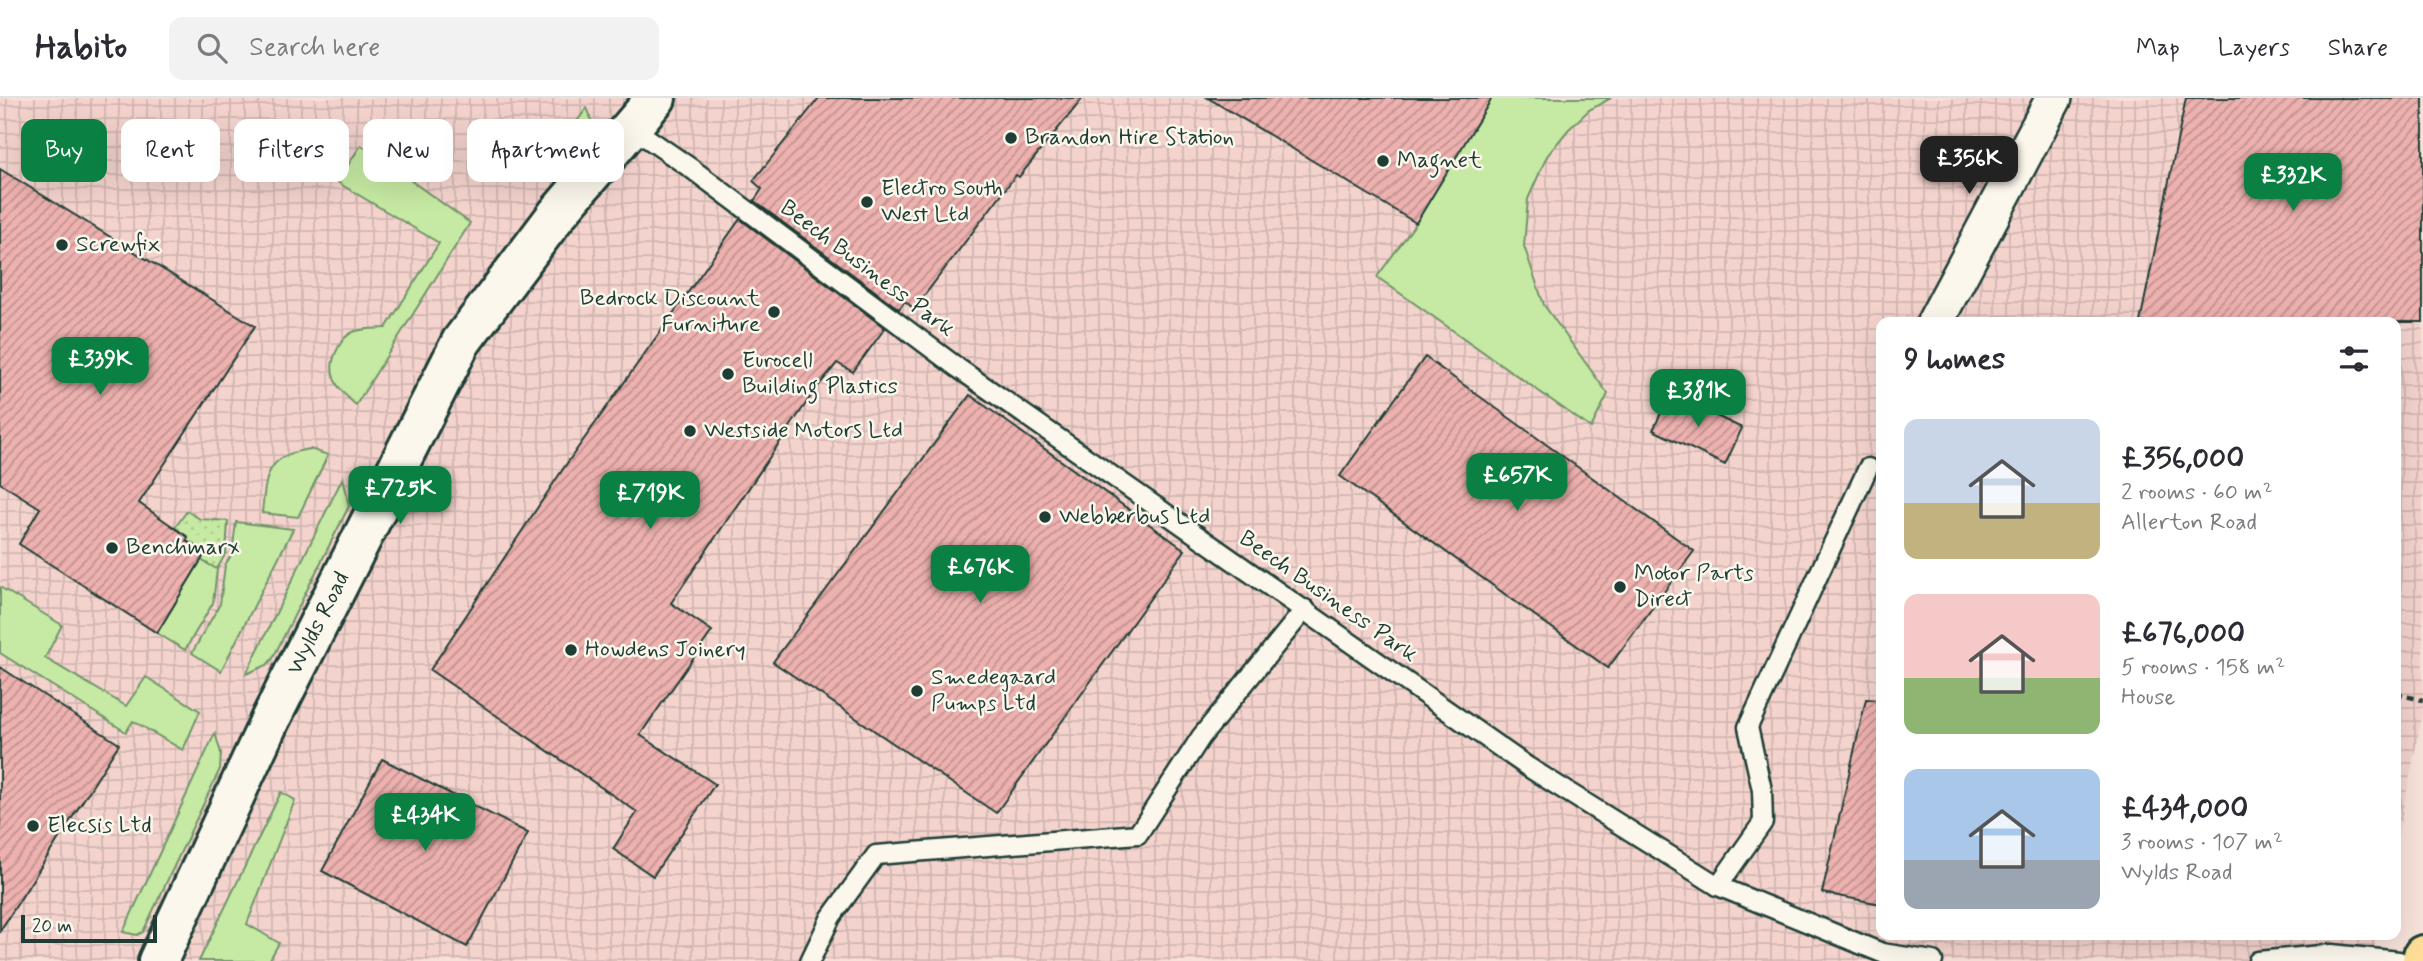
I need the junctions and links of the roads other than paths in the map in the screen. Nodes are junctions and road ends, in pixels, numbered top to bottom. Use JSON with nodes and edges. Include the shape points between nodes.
{"nodes":[{"id":1,"x":656,"y":98,"type":"edge"},
{"id":2,"x":2054,"y":98,"type":"edge"},
{"id":3,"x":631,"y":127,"type":"junction"},
{"id":4,"x":1938,"y":317,"type":"edge"},
{"id":5,"x":1868,"y":468,"type":"dead end"},
{"id":6,"x":1305,"y":609,"type":"junction"},
{"id":7,"x":1718,"y":886,"type":"junction"},
{"id":8,"x":2423,"y":954,"type":"edge"},
{"id":9,"x":158,"y":961,"type":"edge"},
{"id":10,"x":810,"y":961,"type":"edge"},
{"id":11,"x":1933,"y":961,"type":"edge"},
{"id":12,"x":2258,"y":961,"type":"edge"},
{"id":13,"x":2399,"y":961,"type":"edge"},
{"id":14,"x":2422,"y":961,"type":"edge"}],
"edges":[{"from":1,"to":3,"type":"street","name":"Wylds Road"},
{"from":2,"to":4,"type":"street"},
{"from":3,"to":6,"type":"lane","name":"Beech Business Park","via":[[958,368]]},
{"from":3,"to":9,"type":"street","name":"Wylds Road","via":[[558,213],[461,342],[270,720]]},
{"from":5,"to":7,"type":"lane","via":[[1748,727],[1762,790],[1763,822]]},
{"from":6,"to":7,"type":"lane","name":"Beech Business Park","via":[[1528,767]]},
{"from":6,"to":10,"type":"lane","via":[[1200,737],[1138,834],[876,855],[831,917]]},
{"from":7,"to":11,"type":"lane","name":"Beech Business Park","via":[[1882,953]]},
{"from":8,"to":14,"type":"main road"},
{"from":12,"to":13,"type":"lane","via":[[2332,954]]}]}
